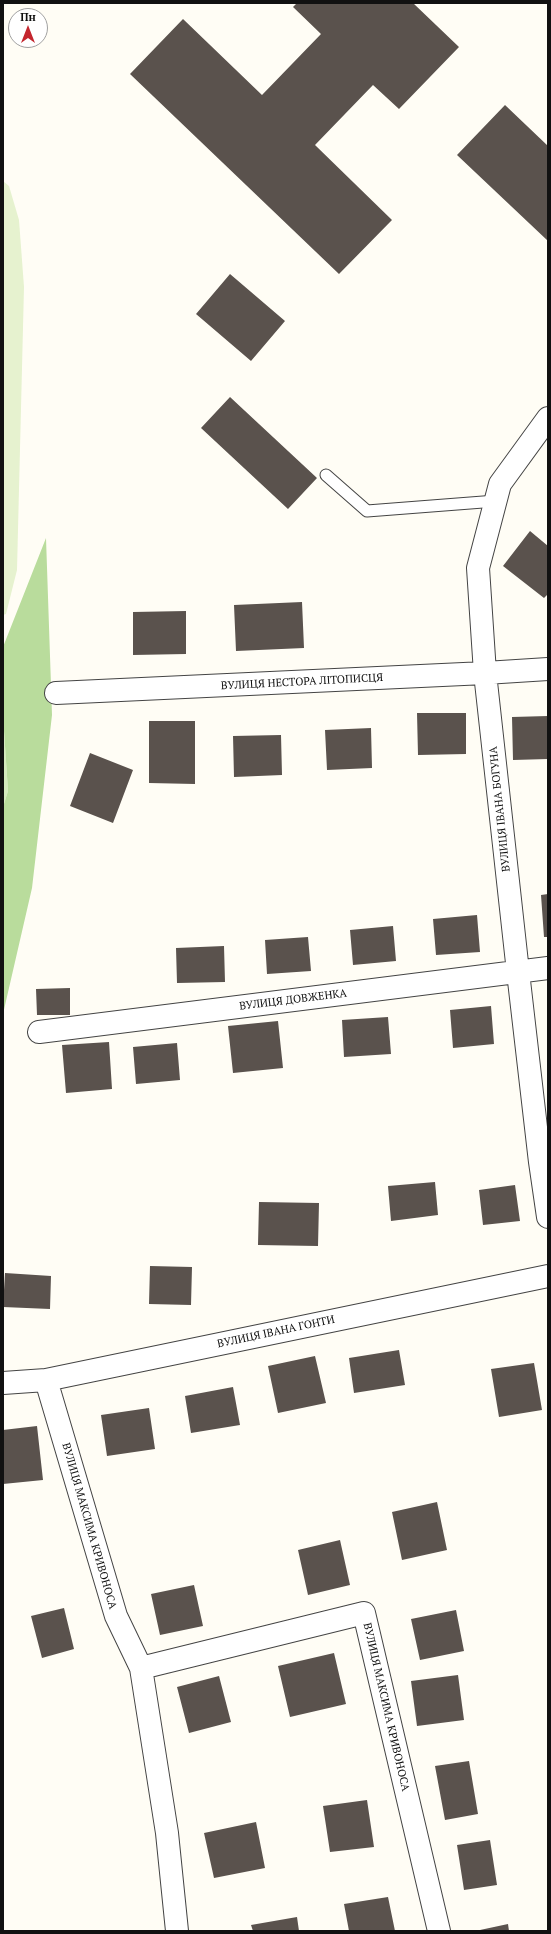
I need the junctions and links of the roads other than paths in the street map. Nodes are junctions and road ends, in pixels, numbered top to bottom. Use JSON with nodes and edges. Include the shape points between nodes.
{"nodes":[{"id":1,"x":548,"y":418,"type":"edge"},
{"id":2,"x":326,"y":475,"type":"dead end"},
{"id":3,"x":496,"y":501,"type":"junction"},
{"id":4,"x":548,"y":669,"type":"edge"},
{"id":5,"x":485,"y":674,"type":"junction"},
{"id":6,"x":56,"y":693,"type":"dead end"},
{"id":7,"x":548,"y":968,"type":"edge"},
{"id":8,"x":518,"y":972,"type":"junction"},
{"id":9,"x":39,"y":1032,"type":"dead end"},
{"id":10,"x":548,"y":1217,"type":"edge"},
{"id":11,"x":548,"y":1276,"type":"edge"},
{"id":12,"x":46,"y":1380,"type":"junction"},
{"id":13,"x":3,"y":1383,"type":"edge"},
{"id":14,"x":141,"y":1668,"type":"junction"},
{"id":15,"x":177,"y":1931,"type":"edge"},
{"id":16,"x":439,"y":1931,"type":"edge"}],
"edges":[{"from":1,"to":3,"type":"street","name":"ВУЛИЦЯ ІВАНА БОГУНА","via":[[500,484]]},
{"from":2,"to":3,"type":"lane","via":[[367,511]]},
{"from":3,"to":5,"type":"street","name":"ВУЛИЦЯ ІВАНА БОГУНА","via":[[478,568]]},
{"from":4,"to":5,"type":"street","name":"ВУЛИЦЯ НЕСТОРА ЛІТОПИСЦЯ"},
{"from":5,"to":6,"type":"street","name":"ВУЛИЦЯ НЕСТОРА ЛІТОПИСЦЯ"},
{"from":5,"to":8,"type":"street","name":"ВУЛИЦЯ ІВАНА БОГУНА"},
{"from":7,"to":8,"type":"street","name":"ВУЛИЦЯ ДОВЖЕНКА"},
{"from":8,"to":9,"type":"street","name":"ВУЛИЦЯ ДОВЖЕНКА"},
{"from":8,"to":10,"type":"street","name":"ВУЛИЦЯ ІВАНА БОГУНА"},
{"from":11,"to":12,"type":"street","name":"ВУЛИЦЯ ІВАНА ГОНТИ"},
{"from":12,"to":13,"type":"street","name":"ВУЛИЦЯ ІВАНА ГОНТИ"},
{"from":12,"to":14,"type":"street","name":"ВУЛИЦЯ МАКСИМА КРИВОНОСА","via":[[116,1616]]},
{"from":14,"to":15,"type":"street","name":"ВУЛИЦЯ МАКСИМА КРИВОНОСА","via":[[167,1833]]},
{"from":14,"to":16,"type":"street","name":"ВУЛИЦЯ МАКСИМА КРИВОНОСА","via":[[364,1613]]}]}
